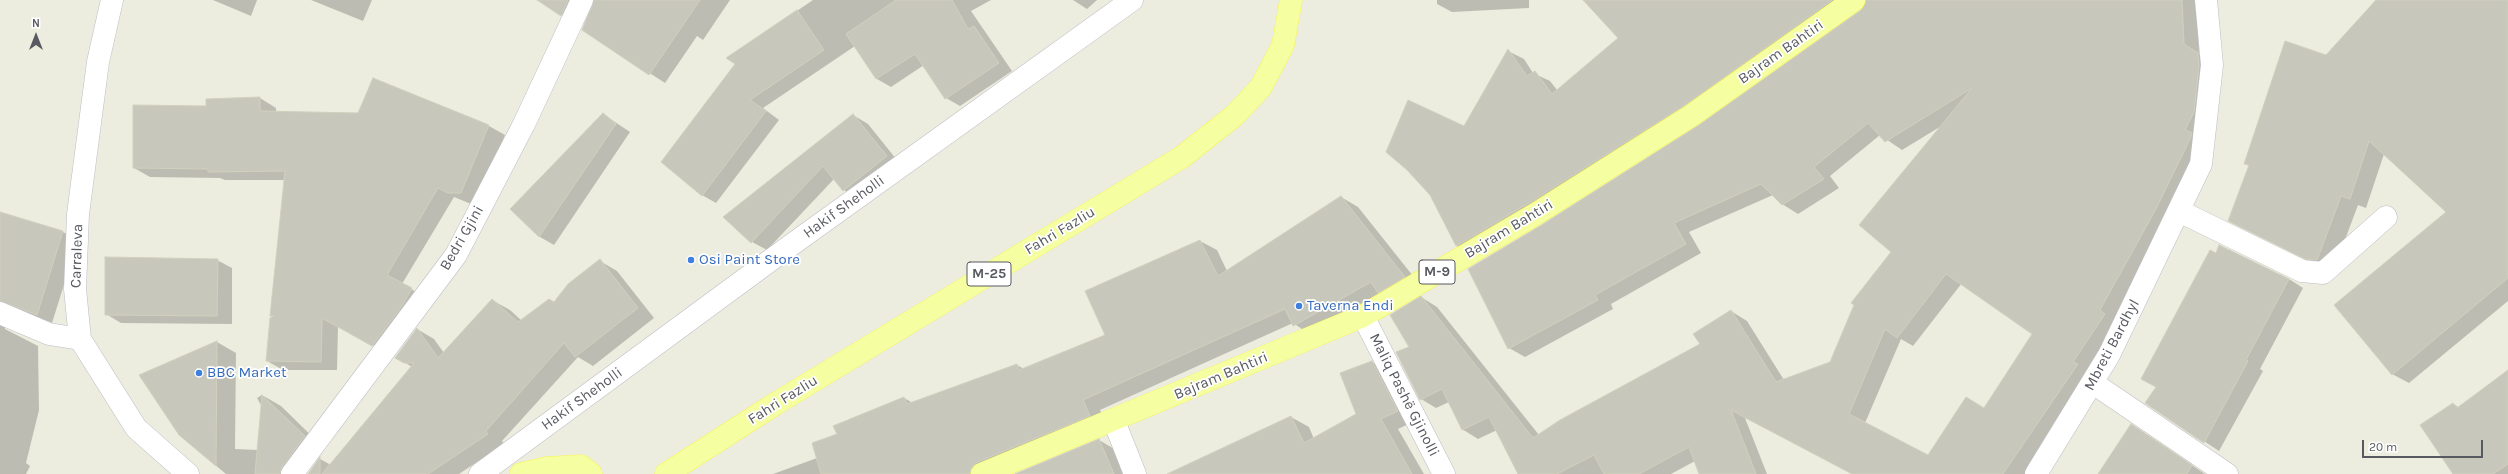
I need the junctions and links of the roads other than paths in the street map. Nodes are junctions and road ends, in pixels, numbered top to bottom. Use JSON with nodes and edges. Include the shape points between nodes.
{"nodes":[{"id":1,"x":112,"y":0,"type":"edge"},
{"id":2,"x":582,"y":0,"type":"edge"},
{"id":3,"x":1132,"y":0,"type":"edge"},
{"id":4,"x":1291,"y":0,"type":"edge"},
{"id":5,"x":1854,"y":0,"type":"edge"},
{"id":6,"x":2206,"y":0,"type":"edge"},
{"id":7,"x":2179,"y":210,"type":"junction"},
{"id":8,"x":2386,"y":217,"type":"dead end"},
{"id":9,"x":0,"y":313,"type":"edge"},
{"id":10,"x":1363,"y":316,"type":"junction"},
{"id":11,"x":80,"y":339,"type":"junction"},
{"id":12,"x":2093,"y":383,"type":"junction"},
{"id":13,"x":1114,"y":421,"type":"junction"},
{"id":14,"x":188,"y":474,"type":"edge"},
{"id":15,"x":292,"y":474,"type":"edge"},
{"id":16,"x":480,"y":474,"type":"edge"},
{"id":17,"x":521,"y":474,"type":"edge"},
{"id":18,"x":591,"y":474,"type":"edge"},
{"id":19,"x":666,"y":474,"type":"edge"},
{"id":20,"x":982,"y":474,"type":"edge"},
{"id":21,"x":1135,"y":474,"type":"edge"},
{"id":22,"x":1444,"y":474,"type":"edge"},
{"id":23,"x":2036,"y":474,"type":"edge"},
{"id":24,"x":2227,"y":474,"type":"edge"}],
"edges":[{"from":1,"to":11,"type":"street","name":"Carraleva","via":[[98,62],[78,214],[75,289]]},
{"from":2,"to":15,"type":"street","name":"Bedri Gjini","via":[[524,124],[456,255]]},
{"from":3,"to":16,"type":"street","name":"Hakif Sheholli","via":[[794,243]]},
{"from":4,"to":19,"type":"main road","name":"Fahri Fazliu","number":"M-25","via":[[1283,45],[1261,87],[1236,116],[1182,157],[775,404]]},
{"from":5,"to":10,"type":"main road","name":"Bajram Bahtiri","number":"M-9","via":[[1692,116],[1534,215]]},
{"from":6,"to":7,"type":"street","name":"Mbreti Bardhyl","via":[[2212,65],[2201,164]]},
{"from":7,"to":8,"type":"street","via":[[2302,271],[2323,273]]},
{"from":7,"to":12,"type":"street","name":"Mbreti Bardhyl"},
{"from":9,"to":11,"type":"street","via":[[49,334]]},
{"from":10,"to":13,"type":"main road","name":"Bajram Bahtiri","number":"M-9"},
{"from":10,"to":22,"type":"street","name":"Maliq Pashë Gjinolli"},
{"from":11,"to":14,"type":"street","name":"Carraleva","via":[[136,428]]},
{"from":12,"to":23,"type":"street","name":"Mbreti Bardhyl"},
{"from":12,"to":24,"type":"street"},
{"from":13,"to":20,"type":"main road","name":"Bajram Bahtiri","number":"M-9"},
{"from":13,"to":21,"type":"street"},
{"from":17,"to":18,"type":"main road","via":[[547,468],[581,466]]}]}
